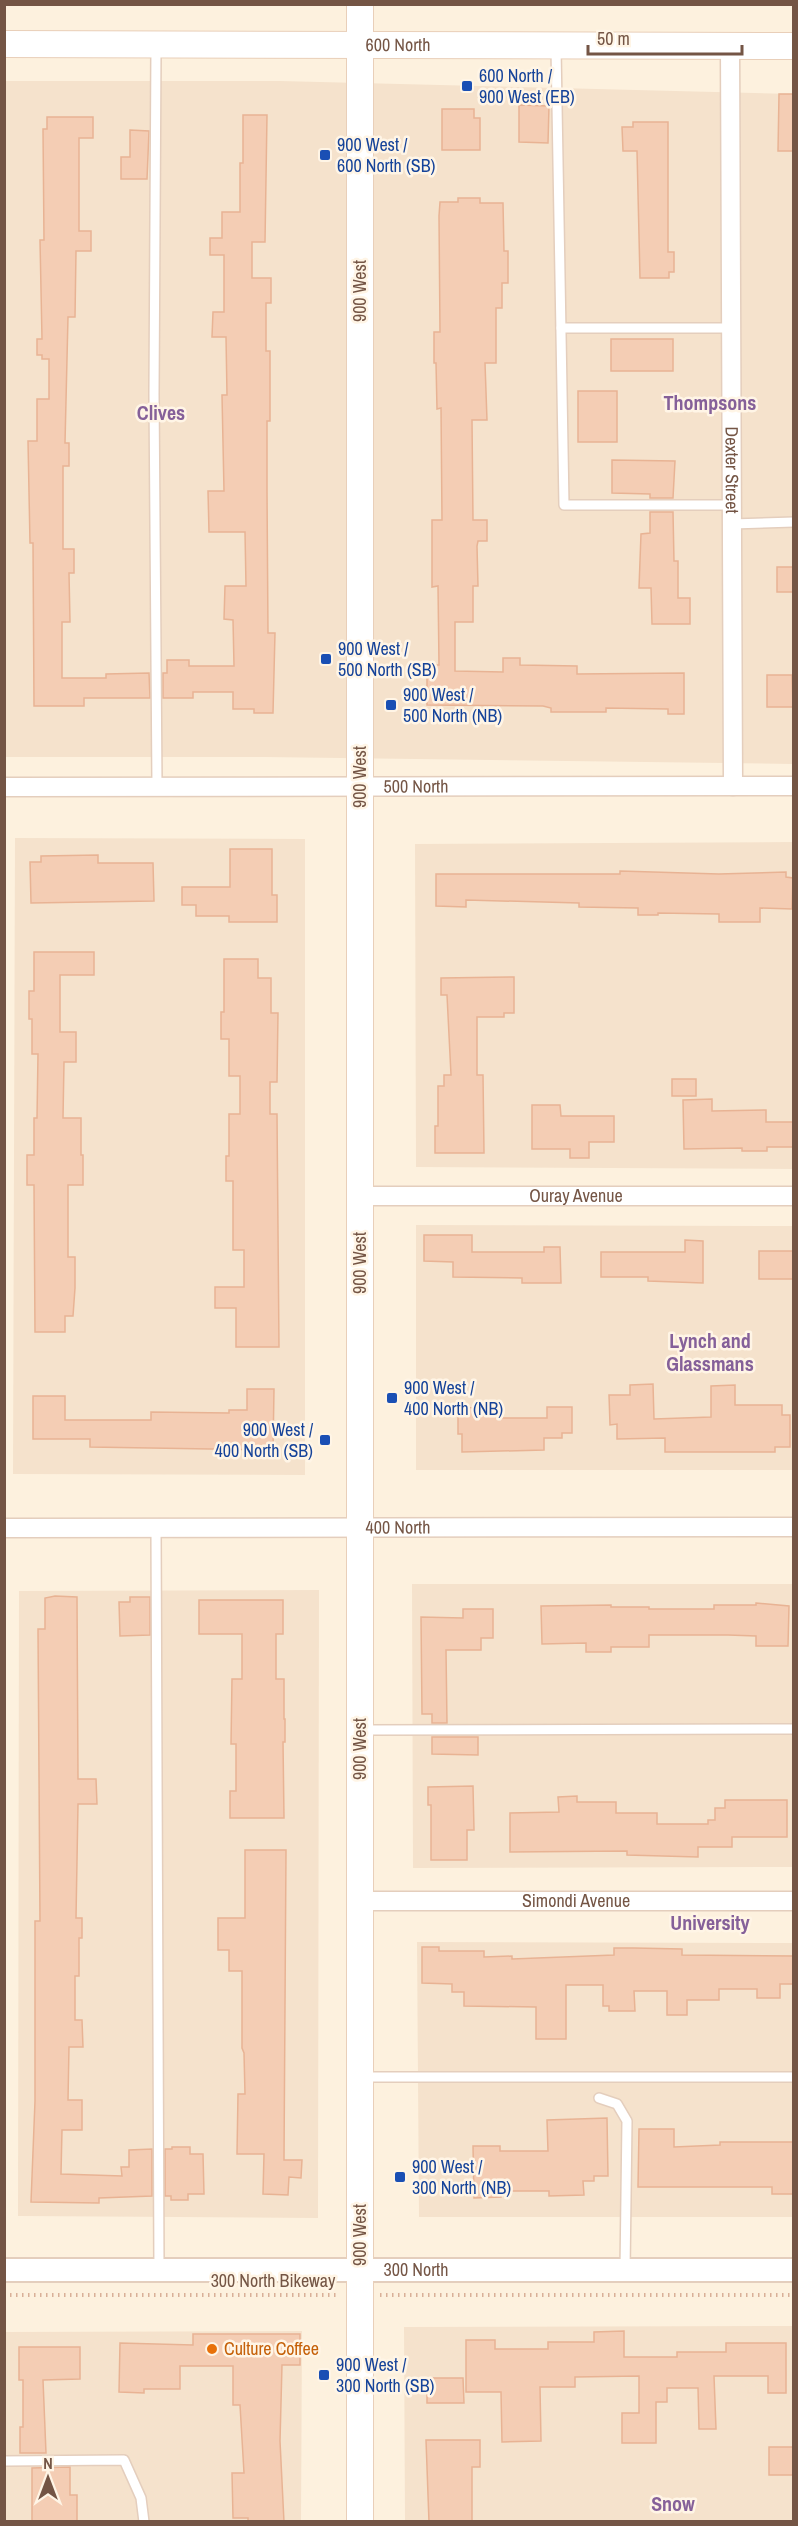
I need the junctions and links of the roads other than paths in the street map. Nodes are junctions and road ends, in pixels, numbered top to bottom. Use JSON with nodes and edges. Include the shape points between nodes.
{"nodes":[{"id":1,"x":360,"y":4,"type":"edge"},
{"id":2,"x":4,"y":44,"type":"edge"},
{"id":3,"x":156,"y":45,"type":"junction"},
{"id":4,"x":360,"y":46,"type":"junction"},
{"id":5,"x":556,"y":46,"type":"junction"},
{"id":6,"x":730,"y":46,"type":"junction"},
{"id":7,"x":794,"y":46,"type":"edge"},
{"id":8,"x":561,"y":328,"type":"junction"},
{"id":9,"x":732,"y":328,"type":"junction"},
{"id":10,"x":732,"y":505,"type":"junction"},
{"id":11,"x":794,"y":522,"type":"edge"},
{"id":12,"x":732,"y":524,"type":"junction"},
{"id":13,"x":157,"y":786,"type":"junction"},
{"id":14,"x":359,"y":786,"type":"junction"},
{"id":15,"x":733,"y":786,"type":"junction"},
{"id":16,"x":794,"y":786,"type":"edge"},
{"id":17,"x":4,"y":787,"type":"edge"},
{"id":18,"x":360,"y":1196,"type":"junction"},
{"id":19,"x":794,"y":1196,"type":"edge"},
{"id":20,"x":794,"y":1527,"type":"edge"},
{"id":21,"x":4,"y":1528,"type":"edge"},
{"id":22,"x":156,"y":1528,"type":"junction"},
{"id":23,"x":360,"y":1528,"type":"junction"},
{"id":24,"x":794,"y":1729,"type":"edge"},
{"id":25,"x":360,"y":1730,"type":"junction"},
{"id":26,"x":360,"y":1901,"type":"junction"},
{"id":27,"x":794,"y":1901,"type":"edge"},
{"id":28,"x":360,"y":2077,"type":"junction"},
{"id":29,"x":794,"y":2077,"type":"edge"},
{"id":30,"x":599,"y":2098,"type":"dead end"},
{"id":31,"x":4,"y":2270,"type":"edge"},
{"id":32,"x":159,"y":2270,"type":"junction"},
{"id":33,"x":625,"y":2270,"type":"junction"},
{"id":34,"x":794,"y":2270,"type":"edge"},
{"id":35,"x":360,"y":2282,"type":"junction"},
{"id":36,"x":4,"y":2461,"type":"edge"},
{"id":37,"x":144,"y":2522,"type":"edge"},
{"id":38,"x":360,"y":2522,"type":"edge"}],
"edges":[{"from":1,"to":4,"type":"main road","name":"900 West"},
{"from":2,"to":3,"type":"main road","name":"600 North"},
{"from":3,"to":4,"type":"main road","name":"600 North"},
{"from":3,"to":13,"type":"lane"},
{"from":4,"to":5,"type":"main road","name":"600 North"},
{"from":4,"to":14,"type":"main road","name":"900 West"},
{"from":5,"to":6,"type":"main road","name":"600 North"},
{"from":5,"to":8,"type":"lane"},
{"from":6,"to":7,"type":"main road","name":"600 North"},
{"from":6,"to":9,"type":"street","name":"Dexter Street"},
{"from":8,"to":9,"type":"lane"},
{"from":8,"to":10,"type":"lane","via":[[564,505]]},
{"from":9,"to":10,"type":"street","name":"Dexter Street"},
{"from":10,"to":12,"type":"street","name":"Dexter Street"},
{"from":11,"to":12,"type":"lane"},
{"from":12,"to":15,"type":"street","name":"Dexter Street"},
{"from":13,"to":14,"type":"street","name":"500 North"},
{"from":13,"to":17,"type":"street","name":"500 North"},
{"from":14,"to":15,"type":"street","name":"500 North"},
{"from":14,"to":18,"type":"main road","name":"900 West"},
{"from":15,"to":16,"type":"street","name":"500 North"},
{"from":18,"to":19,"type":"street","name":"Ouray Avenue"},
{"from":18,"to":23,"type":"main road","name":"900 West"},
{"from":20,"to":23,"type":"street","name":"400 North"},
{"from":21,"to":22,"type":"street","name":"400 North"},
{"from":22,"to":23,"type":"street","name":"400 North"},
{"from":22,"to":32,"type":"lane"},
{"from":23,"to":25,"type":"main road","name":"900 West"},
{"from":24,"to":25,"type":"lane"},
{"from":25,"to":26,"type":"main road","name":"900 West"},
{"from":26,"to":27,"type":"street","name":"Simondi Avenue"},
{"from":26,"to":28,"type":"main road","name":"900 West"},
{"from":28,"to":29,"type":"lane"},
{"from":28,"to":35,"type":"main road","name":"900 West"},
{"from":30,"to":33,"type":"lane","via":[[617,2104],[627,2121]]},
{"from":31,"to":32,"type":"street","name":"300 North"},
{"from":32,"to":35,"type":"street","name":"300 North"},
{"from":33,"to":34,"type":"street","name":"300 North"},
{"from":33,"to":35,"type":"street","name":"300 North"},
{"from":35,"to":38,"type":"main road","name":"900 West"},
{"from":36,"to":37,"type":"lane","via":[[124,2460],[141,2498]]}]}
